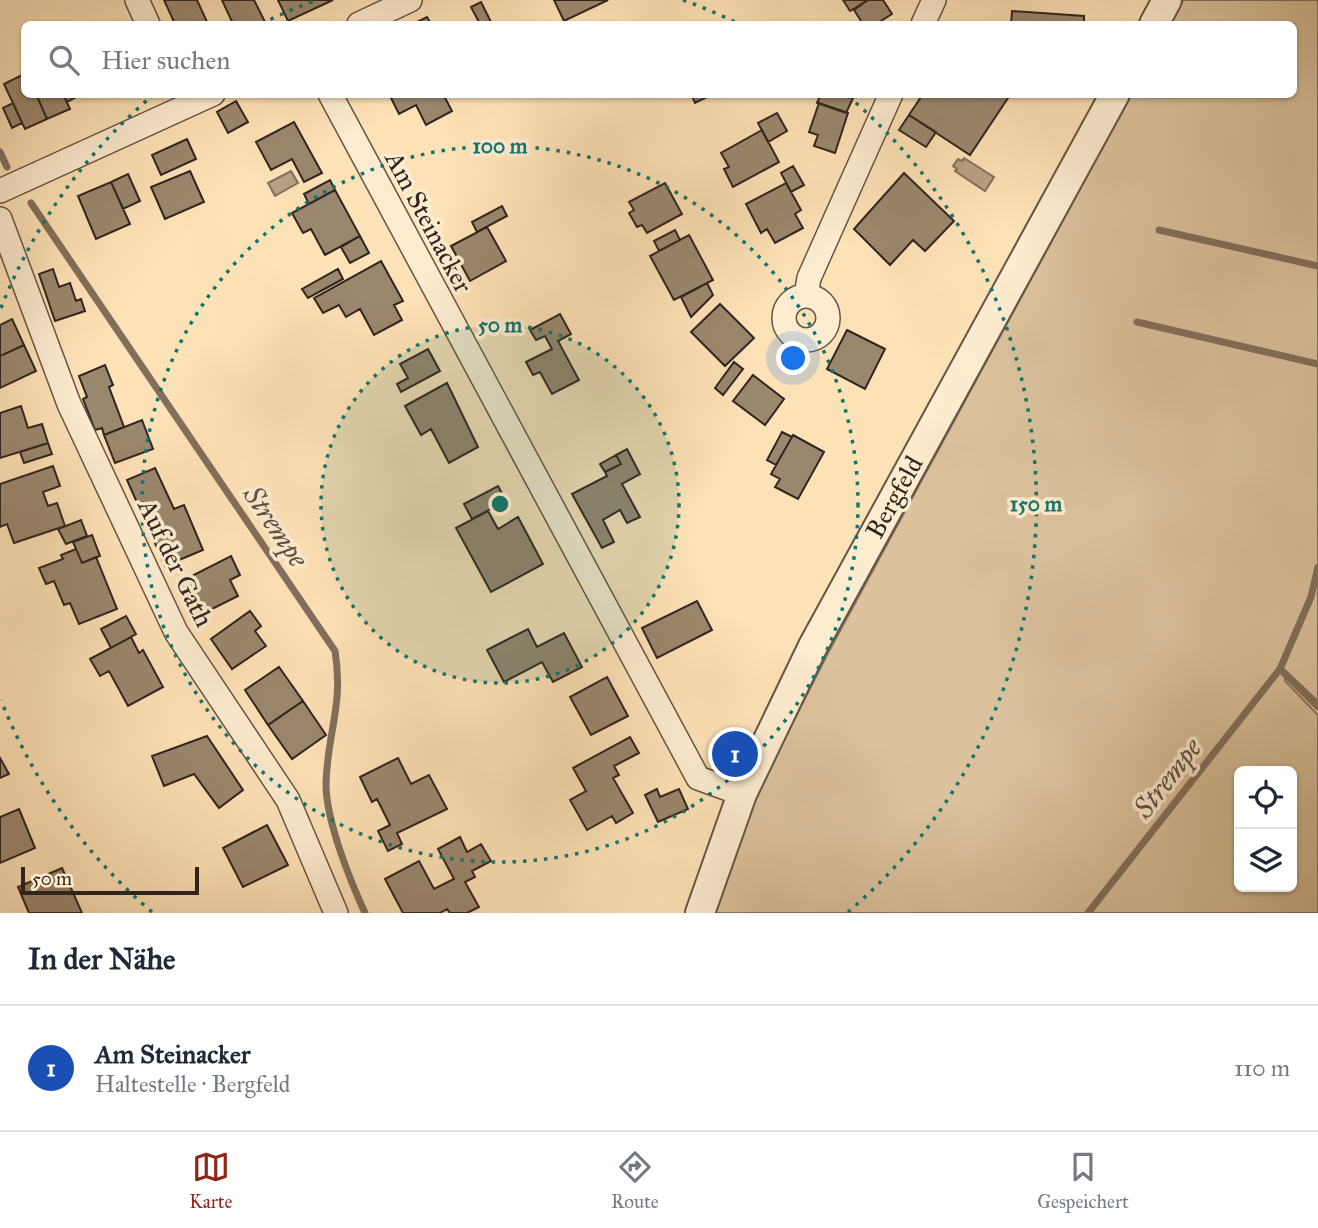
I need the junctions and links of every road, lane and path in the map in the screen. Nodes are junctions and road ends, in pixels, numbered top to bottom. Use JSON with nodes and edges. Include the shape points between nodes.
{"nodes":[{"id":1,"x":137,"y":0,"type":"edge"},
{"id":2,"x":410,"y":0,"type":"edge"},
{"id":3,"x":934,"y":0,"type":"edge"},
{"id":4,"x":1167,"y":0,"type":"edge"},
{"id":5,"x":147,"y":21,"type":"edge"},
{"id":6,"x":365,"y":21,"type":"edge"},
{"id":7,"x":924,"y":21,"type":"edge"},
{"id":8,"x":1155,"y":21,"type":"edge"},
{"id":9,"x":332,"y":98,"type":"edge"},
{"id":10,"x":889,"y":98,"type":"edge"},
{"id":11,"x":1113,"y":98,"type":"edge"},
{"id":12,"x":183,"y":101,"type":"edge"},
{"id":13,"x":0,"y":191,"type":"edge"},
{"id":14,"x":0,"y":219,"type":"edge"},
{"id":15,"x":806,"y":296,"type":"dead end"},
{"id":16,"x":742,"y":794,"type":"junction"},
{"id":17,"x":336,"y":913,"type":"edge"},
{"id":18,"x":700,"y":913,"type":"edge"}],
"edges":[{"from":1,"to":5,"type":"street"},
{"from":2,"to":6,"type":"street"},
{"from":3,"to":7,"type":"street"},
{"from":4,"to":8,"type":"street"},
{"from":9,"to":16,"type":"street","name":"Am Steinacker","via":[[698,778]]},
{"from":10,"to":15,"type":"street","via":[[809,278]]},
{"from":11,"to":16,"type":"street","name":"Bergfeld","via":[[813,646]]},
{"from":12,"to":13,"type":"street"},
{"from":14,"to":17,"type":"street","name":"Auf der Gath","via":[[69,404],[176,632],[288,800]]},
{"from":16,"to":18,"type":"street","name":"Bergfeld"}]}
